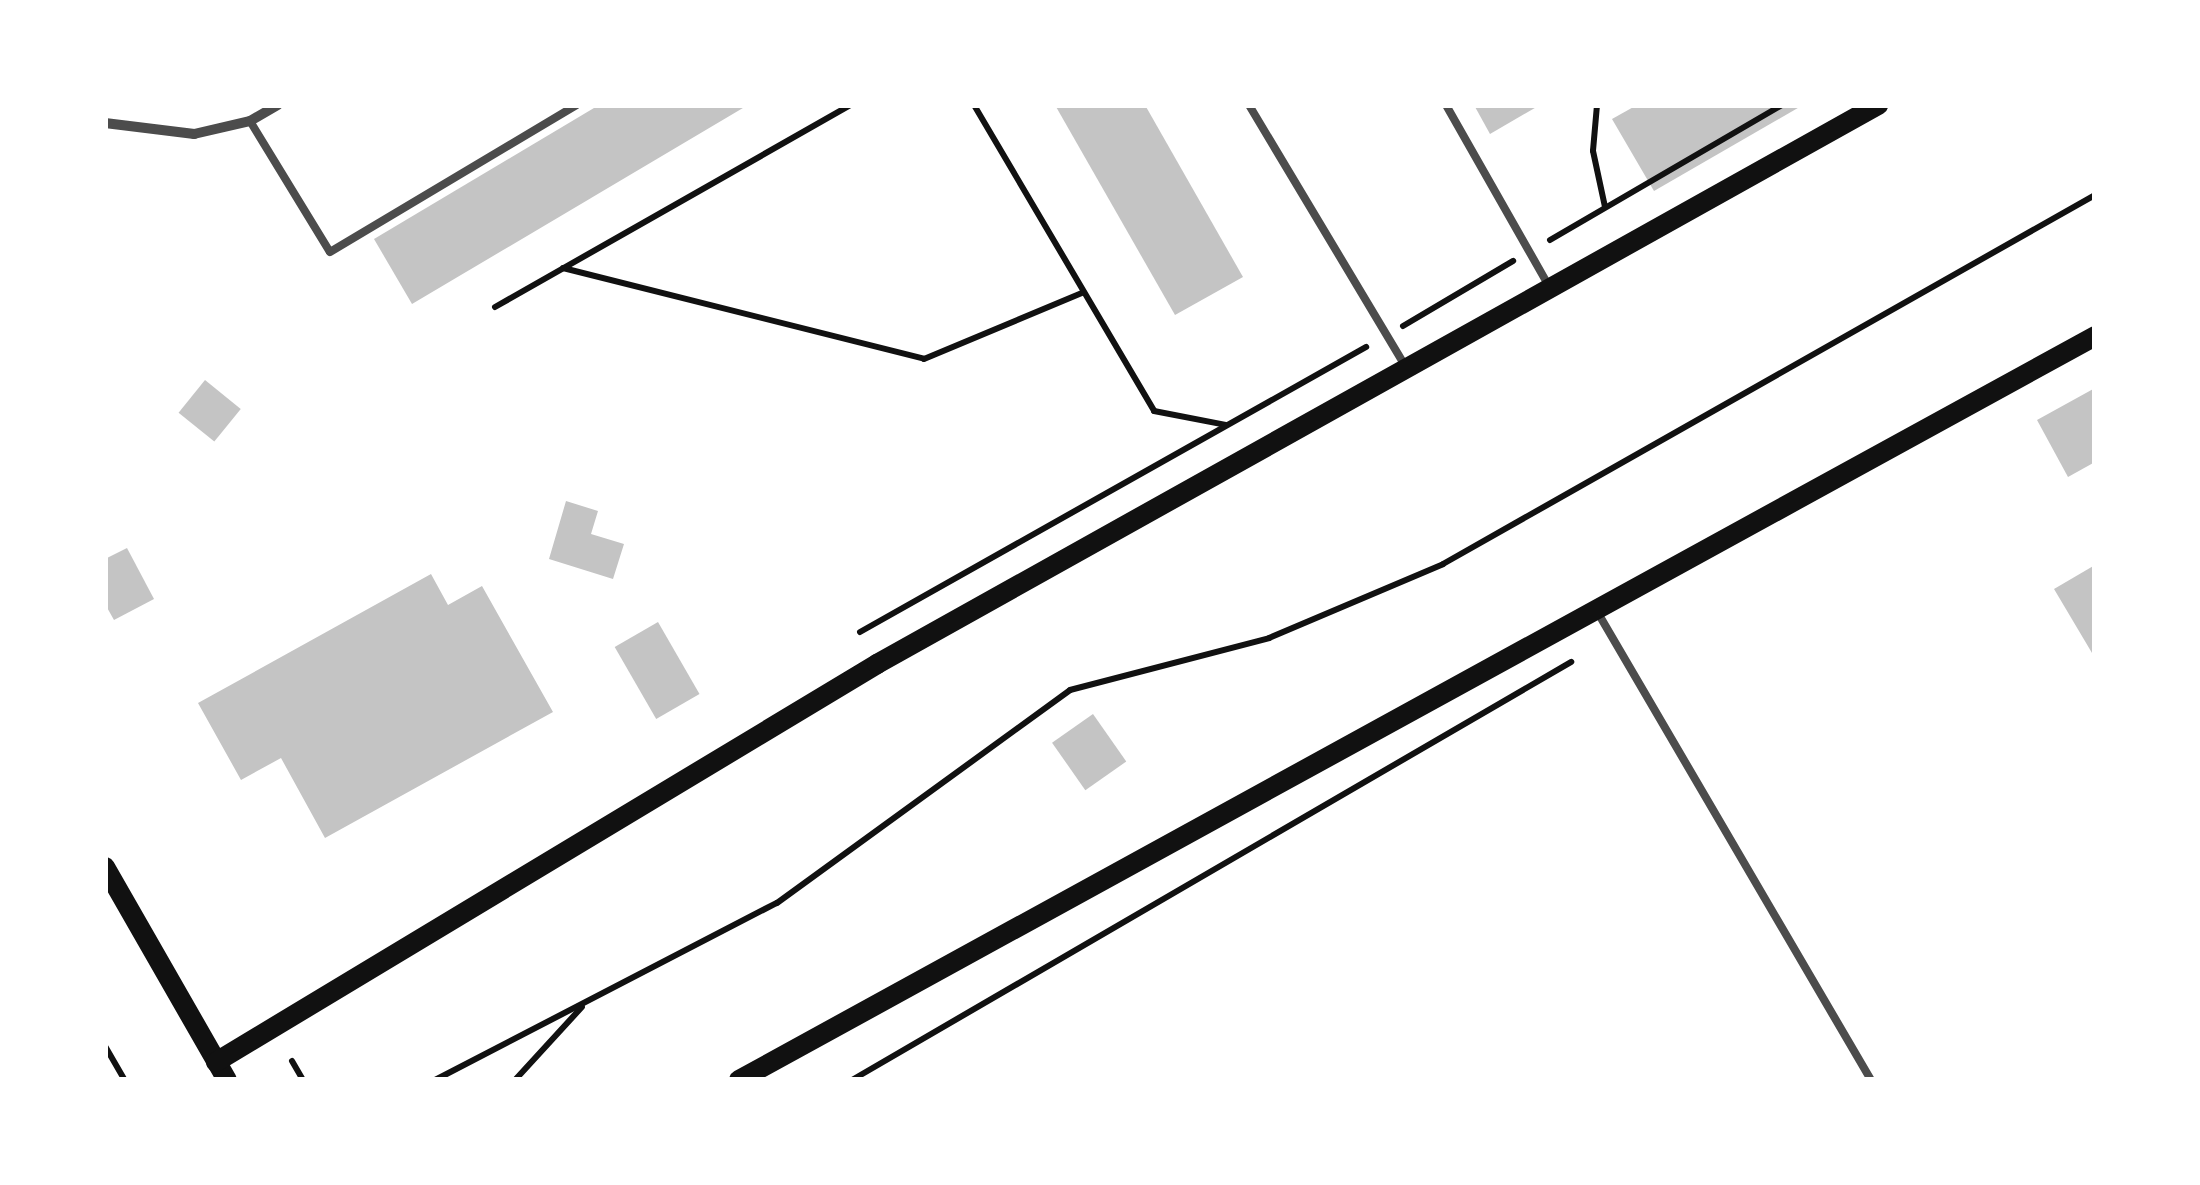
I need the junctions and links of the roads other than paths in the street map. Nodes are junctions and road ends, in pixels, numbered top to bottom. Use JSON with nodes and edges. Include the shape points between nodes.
{"nodes":[{"id":1,"x":278,"y":105,"type":"edge"},
{"id":2,"x":577,"y":105,"type":"edge"},
{"id":3,"x":1249,"y":105,"type":"edge"},
{"id":4,"x":1446,"y":105,"type":"edge"},
{"id":5,"x":1878,"y":105,"type":"edge"},
{"id":6,"x":250,"y":121,"type":"junction"},
{"id":7,"x":105,"y":123,"type":"edge"},
{"id":8,"x":1549,"y":286,"type":"junction"},
{"id":9,"x":2095,"y":336,"type":"edge"},
{"id":10,"x":1404,"y":366,"type":"junction"},
{"id":11,"x":1596,"y":610,"type":"junction"},
{"id":12,"x":105,"y":868,"type":"edge"},
{"id":13,"x":221,"y":1071,"type":"edge"},
{"id":14,"x":739,"y":1080,"type":"edge"},
{"id":15,"x":1872,"y":1080,"type":"edge"}],
"edges":[{"from":1,"to":6,"type":"street"},
{"from":2,"to":6,"type":"lane","via":[[330,252]]},
{"from":3,"to":10,"type":"lane"},
{"from":4,"to":8,"type":"lane"},
{"from":5,"to":8,"type":"main road"},
{"from":6,"to":7,"type":"street","via":[[194,134]]},
{"from":8,"to":10,"type":"main road"},
{"from":9,"to":11,"type":"main road"},
{"from":10,"to":13,"type":"main road","via":[[877,664]]},
{"from":11,"to":14,"type":"main road"},
{"from":11,"to":15,"type":"lane"},
{"from":12,"to":13,"type":"main road"}]}
